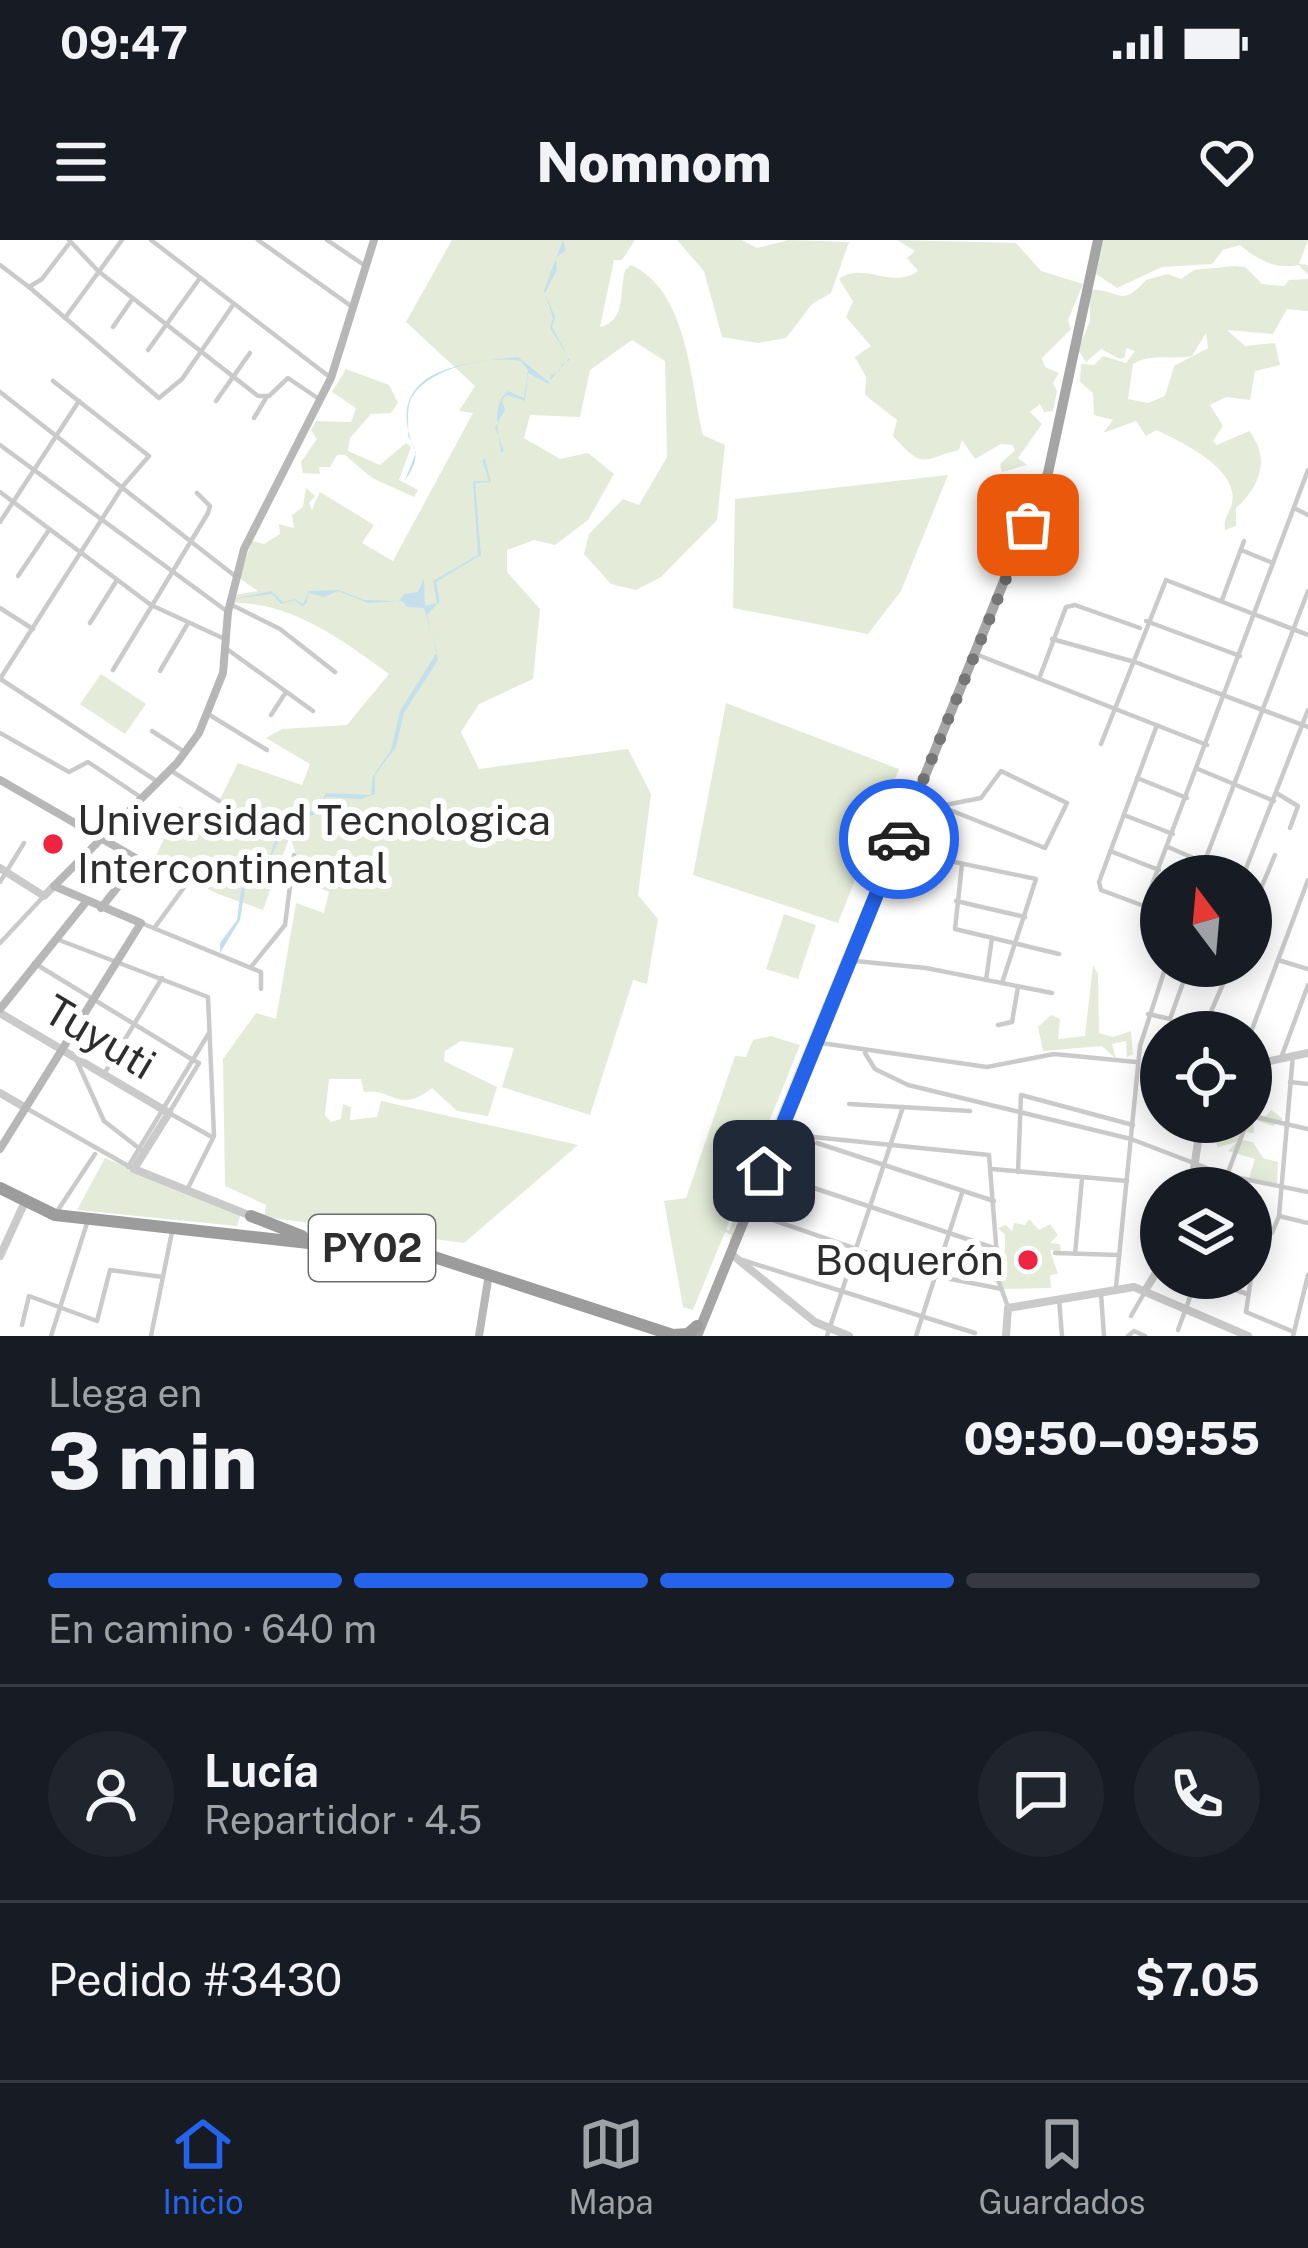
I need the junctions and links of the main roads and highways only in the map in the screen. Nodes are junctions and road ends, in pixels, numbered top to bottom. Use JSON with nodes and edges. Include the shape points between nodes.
{"nodes":[{"id":1,"x":374,"y":240,"type":"edge"},
{"id":2,"x":1098,"y":240,"type":"edge"},
{"id":3,"x":0,"y":780,"type":"edge"},
{"id":4,"x":99,"y":838,"type":"junction"},
{"id":5,"x":86,"y":902,"type":"junction"},
{"id":6,"x":101,"y":908,"type":"junction"},
{"id":7,"x":0,"y":1011,"type":"edge"},
{"id":8,"x":0,"y":1149,"type":"edge"},
{"id":9,"x":0,"y":1190,"type":"edge"},
{"id":10,"x":251,"y":1216,"type":"road end"},
{"id":11,"x":234,"y":1235,"type":"junction"},
{"id":12,"x":251,"y":1237,"type":"junction"},
{"id":13,"x":320,"y":1243,"type":"junction"},
{"id":14,"x":489,"y":1276,"type":"junction"},
{"id":15,"x":698,"y":1331,"type":"edge"},
{"id":16,"x":479,"y":1336,"type":"edge"},
{"id":17,"x":668,"y":1336,"type":"edge"}],
"edges":[{"from":1,"to":4,"type":"main road","via":[[331,378],[235,576],[208,714],[185,753]]},
{"from":2,"to":15,"type":"main road","via":[[1048,473]]},
{"from":3,"to":4,"type":"main road"},
{"from":4,"to":5,"type":"main road","via":[[54,886]]},
{"from":4,"to":6,"type":"main road","via":[[139,860]]},
{"from":5,"to":6,"type":"main road"},
{"from":5,"to":7,"type":"main road"},
{"from":6,"to":8,"type":"main road","via":[[141,922]]},
{"from":9,"to":11,"type":"highway","number":"PY02","via":[[55,1214]]},
{"from":9,"to":11,"type":"highway","number":"PY02","via":[[54,1219]]},
{"from":10,"to":13,"type":"highway"},
{"from":11,"to":12,"type":"highway","number":"PY02"},
{"from":12,"to":13,"type":"highway","number":"PY02"},
{"from":12,"to":14,"type":"highway","number":"PY02"},
{"from":13,"to":14,"type":"highway","number":"PY02","via":[[406,1252]]},
{"from":14,"to":16,"type":"main road"},
{"from":14,"to":17,"type":"highway","number":"PY02"},
{"from":14,"to":17,"type":"highway","number":"PY02"},
{"from":15,"to":17,"type":"highway"}]}
